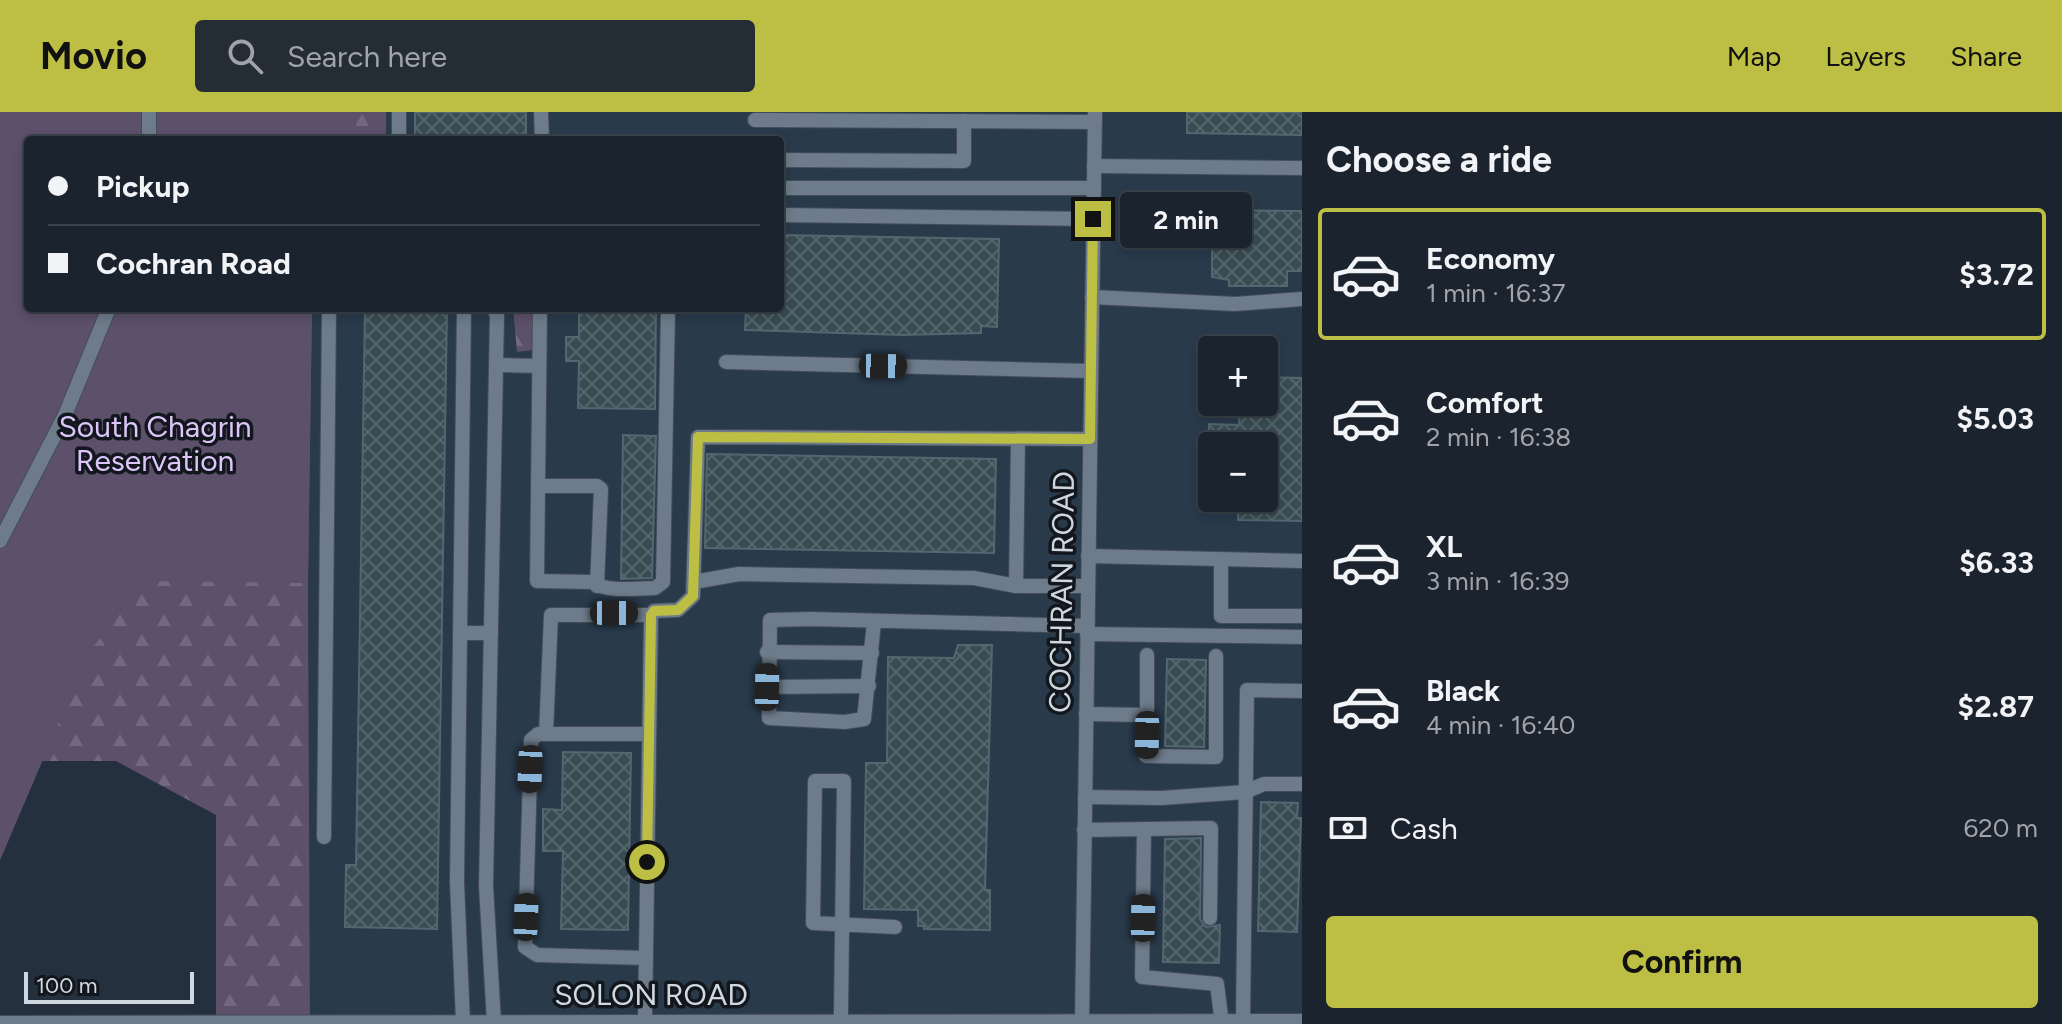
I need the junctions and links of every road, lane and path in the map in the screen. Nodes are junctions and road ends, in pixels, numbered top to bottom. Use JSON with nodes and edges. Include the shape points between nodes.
{"nodes":[{"id":1,"x":149,"y":112,"type":"edge"},
{"id":2,"x":399,"y":112,"type":"edge"},
{"id":3,"x":541,"y":112,"type":"edge"},
{"id":4,"x":1095,"y":117,"type":"edge"},
{"id":5,"x":755,"y":120,"type":"dead end"},
{"id":6,"x":964,"y":121,"type":"junction"},
{"id":7,"x":149,"y":136,"type":"edge"},
{"id":8,"x":399,"y":136,"type":"edge"},
{"id":9,"x":542,"y":136,"type":"edge"},
{"id":10,"x":784,"y":160,"type":"edge"},
{"id":11,"x":1094,"y":166,"type":"junction"},
{"id":12,"x":1302,"y":168,"type":"edge"},
{"id":13,"x":784,"y":188,"type":"edge"},
{"id":14,"x":1094,"y":188,"type":"junction"},
{"id":15,"x":784,"y":215,"type":"edge"},
{"id":16,"x":1093,"y":219,"type":"junction"},
{"id":17,"x":1092,"y":297,"type":"junction"},
{"id":18,"x":1302,"y":299,"type":"edge"},
{"id":19,"x":107,"y":312,"type":"edge"},
{"id":20,"x":329,"y":312,"type":"edge"},
{"id":21,"x":464,"y":312,"type":"edge"},
{"id":22,"x":495,"y":312,"type":"edge"},
{"id":23,"x":540,"y":312,"type":"edge"},
{"id":24,"x":668,"y":312,"type":"edge"},
{"id":25,"x":726,"y":362,"type":"dead end"},
{"id":26,"x":496,"y":365,"type":"junction"},
{"id":27,"x":539,"y":366,"type":"junction"},
{"id":28,"x":1091,"y":371,"type":"junction"},
{"id":29,"x":1018,"y":439,"type":"junction"},
{"id":30,"x":1090,"y":439,"type":"junction"},
{"id":31,"x":538,"y":486,"type":"junction"},
{"id":32,"x":0,"y":541,"type":"edge"},
{"id":33,"x":1088,"y":556,"type":"junction"},
{"id":34,"x":1221,"y":560,"type":"junction"},
{"id":35,"x":1302,"y":561,"type":"edge"},
{"id":36,"x":694,"y":582,"type":"junction"},
{"id":37,"x":597,"y":586,"type":"junction"},
{"id":38,"x":1016,"y":586,"type":"junction"},
{"id":39,"x":1088,"y":586,"type":"junction"},
{"id":40,"x":651,"y":615,"type":"junction"},
{"id":41,"x":1302,"y":616,"type":"edge"},
{"id":42,"x":874,"y":622,"type":"junction"},
{"id":43,"x":1087,"y":630,"type":"junction"},
{"id":44,"x":460,"y":633,"type":"junction"},
{"id":45,"x":491,"y":633,"type":"junction"},
{"id":46,"x":1302,"y":637,"type":"edge"},
{"id":47,"x":767,"y":652,"type":"junction"},
{"id":48,"x":872,"y":653,"type":"junction"},
{"id":49,"x":1147,"y":655,"type":"dead end"},
{"id":50,"x":1216,"y":656,"type":"dead end"},
{"id":51,"x":869,"y":686,"type":"junction"},
{"id":52,"x":767,"y":687,"type":"junction"},
{"id":53,"x":1302,"y":691,"type":"edge"},
{"id":54,"x":1086,"y":714,"type":"junction"},
{"id":55,"x":1147,"y":715,"type":"junction"},
{"id":56,"x":546,"y":734,"type":"junction"},
{"id":57,"x":649,"y":734,"type":"junction"},
{"id":58,"x":1302,"y":784,"type":"edge"},
{"id":59,"x":1245,"y":792,"type":"junction"},
{"id":60,"x":1085,"y":797,"type":"junction"},
{"id":61,"x":1144,"y":829,"type":"junction"},
{"id":62,"x":1084,"y":830,"type":"junction"},
{"id":63,"x":324,"y":837,"type":"dead end"},
{"id":64,"x":1210,"y":918,"type":"dead end"},
{"id":65,"x":842,"y":924,"type":"junction"},
{"id":66,"x":895,"y":927,"type":"dead end"},
{"id":67,"x":646,"y":958,"type":"junction"},
{"id":68,"x":841,"y":1020,"type":"junction"},
{"id":69,"x":645,"y":1021,"type":"junction"},
{"id":70,"x":1243,"y":1021,"type":"junction"},
{"id":71,"x":1302,"y":1021,"type":"edge"},
{"id":72,"x":463,"y":1022,"type":"junction"},
{"id":73,"x":494,"y":1022,"type":"junction"},
{"id":74,"x":1082,"y":1022,"type":"edge"},
{"id":75,"x":1222,"y":1022,"type":"edge"},
{"id":76,"x":0,"y":1023,"type":"edge"},
{"id":77,"x":776,"y":1023,"type":"edge"}],
"edges":[{"from":1,"to":7,"type":"street"},
{"from":2,"to":8,"type":"street"},
{"from":3,"to":9,"type":"street"},
{"from":4,"to":6,"type":"street"},
{"from":4,"to":11,"type":"street","name":"COCHRAN ROAD"},
{"from":5,"to":6,"type":"street"},
{"from":6,"to":10,"type":"street","via":[[964,161]]},
{"from":11,"to":12,"type":"street"},
{"from":11,"to":14,"type":"street","name":"COCHRAN ROAD"},
{"from":13,"to":14,"type":"street"},
{"from":14,"to":16,"type":"street","name":"COCHRAN ROAD"},
{"from":15,"to":16,"type":"street"},
{"from":16,"to":17,"type":"street","name":"COCHRAN ROAD"},
{"from":17,"to":18,"type":"street","via":[[1235,304]]},
{"from":17,"to":28,"type":"street","name":"COCHRAN ROAD"},
{"from":19,"to":32,"type":"street","via":[[65,415]]},
{"from":20,"to":63,"type":"street"},
{"from":21,"to":44,"type":"street"},
{"from":22,"to":26,"type":"street"},
{"from":23,"to":27,"type":"street"},
{"from":24,"to":37,"type":"street","via":[[663,582],[655,588]]},
{"from":25,"to":28,"type":"street"},
{"from":26,"to":27,"type":"street"},
{"from":26,"to":45,"type":"street"},
{"from":27,"to":31,"type":"street"},
{"from":28,"to":30,"type":"street","name":"COCHRAN ROAD"},
{"from":29,"to":30,"type":"street"},
{"from":29,"to":36,"type":"street","via":[[698,437]]},
{"from":29,"to":38,"type":"street"},
{"from":30,"to":33,"type":"street","name":"COCHRAN ROAD"},
{"from":31,"to":37,"type":"street","via":[[537,581]]},
{"from":31,"to":37,"type":"street","via":[[601,489]]},
{"from":33,"to":34,"type":"street"},
{"from":33,"to":39,"type":"street","name":"COCHRAN ROAD"},
{"from":34,"to":35,"type":"street"},
{"from":34,"to":41,"type":"street","via":[[1221,616]]},
{"from":36,"to":38,"type":"street","via":[[739,574],[974,578]]},
{"from":36,"to":40,"type":"street","via":[[686,606]]},
{"from":38,"to":39,"type":"street"},
{"from":39,"to":43,"type":"street","name":"COCHRAN ROAD"},
{"from":40,"to":56,"type":"street","via":[[551,615]]},
{"from":40,"to":57,"type":"street"},
{"from":42,"to":43,"type":"street"},
{"from":42,"to":47,"type":"street","via":[[770,620]]},
{"from":42,"to":48,"type":"street"},
{"from":43,"to":46,"type":"street"},
{"from":43,"to":54,"type":"street","name":"COCHRAN ROAD"},
{"from":44,"to":45,"type":"street"},
{"from":44,"to":72,"type":"street","via":[[457,882]]},
{"from":45,"to":73,"type":"street","via":[[486,886]]},
{"from":47,"to":48,"type":"street"},
{"from":47,"to":52,"type":"street"},
{"from":48,"to":51,"type":"street"},
{"from":49,"to":55,"type":"street"},
{"from":50,"to":55,"type":"street","via":[[1216,757],[1146,756]]},
{"from":51,"to":52,"type":"street"},
{"from":51,"to":52,"type":"street","via":[[864,719],[845,722],[769,718]]},
{"from":53,"to":59,"type":"street","via":[[1247,690]]},
{"from":54,"to":55,"type":"street"},
{"from":54,"to":60,"type":"street","name":"COCHRAN ROAD"},
{"from":56,"to":57,"type":"street"},
{"from":56,"to":67,"type":"street","via":[[531,740],[525,947],[537,955]]},
{"from":57,"to":67,"type":"street"},
{"from":58,"to":59,"type":"street","via":[[1264,784]]},
{"from":59,"to":60,"type":"street"},
{"from":59,"to":70,"type":"street"},
{"from":60,"to":62,"type":"street","name":"COCHRAN ROAD"},
{"from":61,"to":62,"type":"street"},
{"from":61,"to":64,"type":"street","via":[[1211,828]]},
{"from":61,"to":75,"type":"street","via":[[1142,977],[1217,984]]},
{"from":62,"to":74,"type":"street","name":"COCHRAN ROAD"},
{"from":65,"to":65,"type":"street","via":[[844,781],[815,781],[813,923]]},
{"from":65,"to":66,"type":"street"},
{"from":65,"to":68,"type":"street"},
{"from":67,"to":69,"type":"street"},
{"from":68,"to":74,"type":"street","name":"SOLON ROAD"},
{"from":68,"to":77,"type":"street","name":"SOLON ROAD"},
{"from":69,"to":73,"type":"street","name":"SOLON ROAD"},
{"from":69,"to":77,"type":"street","name":"SOLON ROAD"},
{"from":70,"to":71,"type":"street","name":"SOLON ROAD"},
{"from":70,"to":75,"type":"street","name":"SOLON ROAD"},
{"from":72,"to":73,"type":"street","name":"SOLON ROAD"},
{"from":72,"to":76,"type":"street","name":"SOLON ROAD"},
{"from":74,"to":75,"type":"street","name":"SOLON ROAD"}]}
